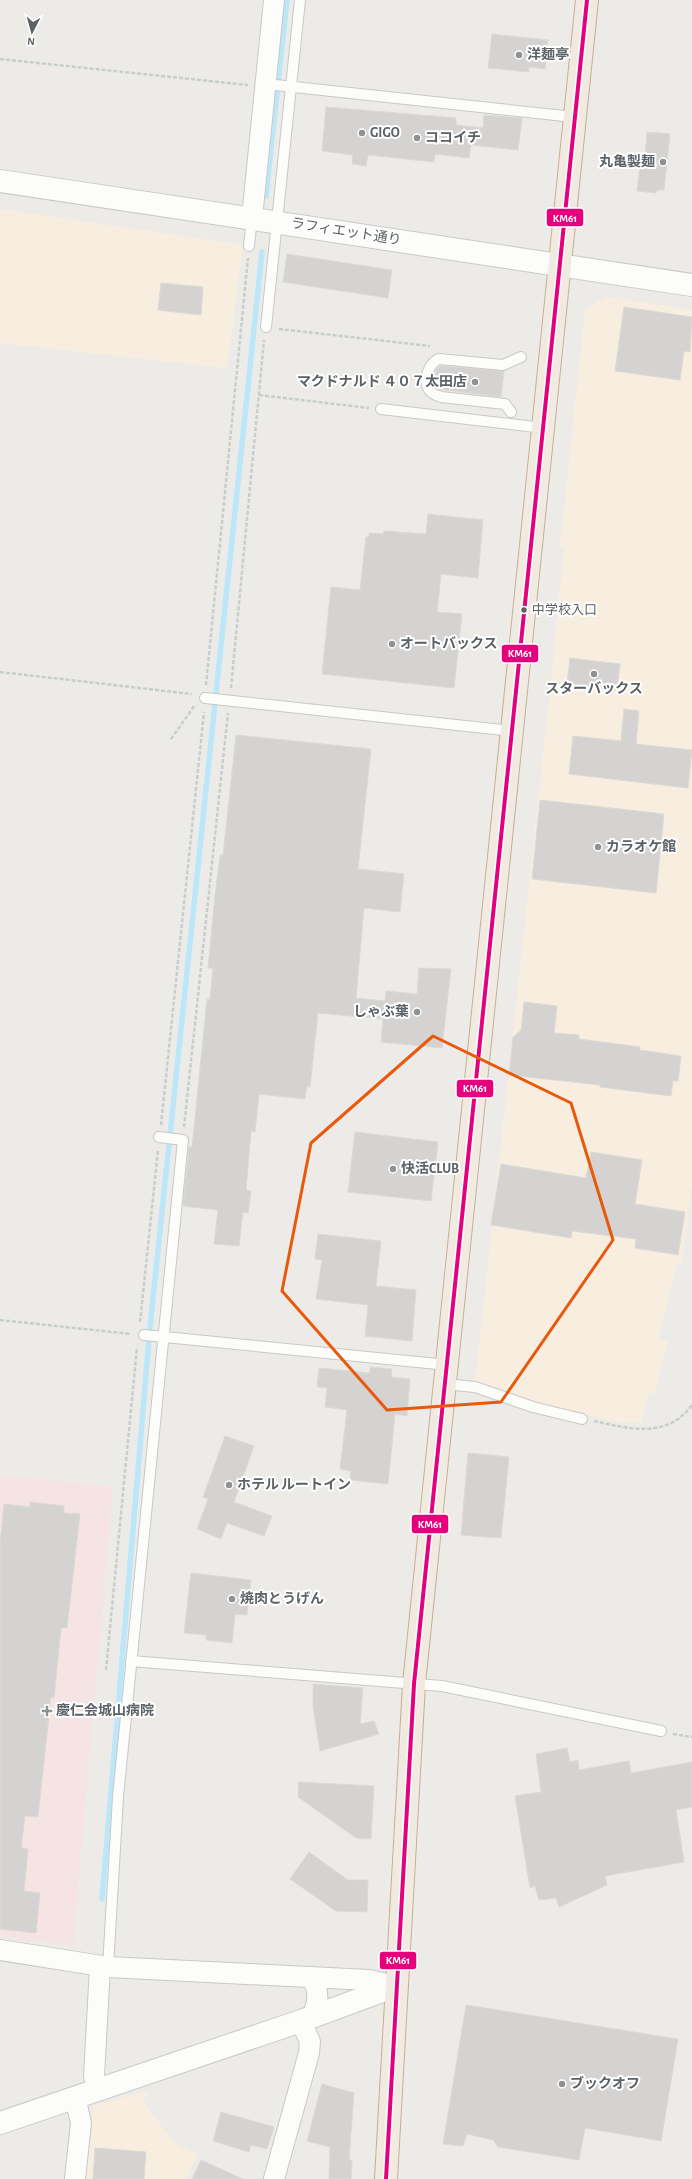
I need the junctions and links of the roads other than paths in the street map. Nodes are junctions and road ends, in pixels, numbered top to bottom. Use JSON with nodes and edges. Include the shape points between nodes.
{"nodes":[{"id":1,"x":274,"y":0,"type":"edge"},
{"id":2,"x":300,"y":0,"type":"edge"},
{"id":3,"x":587,"y":0,"type":"edge"},
{"id":4,"x":273,"y":85,"type":"junction"},
{"id":5,"x":574,"y":117,"type":"junction"},
{"id":6,"x":0,"y":181,"type":"edge"},
{"id":7,"x":252,"y":218,"type":"junction"},
{"id":8,"x":278,"y":222,"type":"junction"},
{"id":9,"x":249,"y":246,"type":"road end"},
{"id":10,"x":561,"y":264,"type":"junction"},
{"id":11,"x":692,"y":285,"type":"edge"},
{"id":12,"x":266,"y":327,"type":"road end"},
{"id":13,"x":521,"y":357,"type":"dead end"},
{"id":14,"x":381,"y":409,"type":"road end"},
{"id":15,"x":511,"y":412,"type":"dead end"},
{"id":16,"x":544,"y":428,"type":"junction"},
{"id":17,"x":207,"y":699,"type":"road end"},
{"id":18,"x":512,"y":731,"type":"junction"},
{"id":19,"x":162,"y":1138,"type":"road end"},
{"id":20,"x":141,"y":1335,"type":"road end"},
{"id":21,"x":160,"y":1337,"type":"junction"},
{"id":22,"x":447,"y":1375,"type":"junction"},
{"id":23,"x":582,"y":1419,"type":"road end"},
{"id":24,"x":131,"y":1661,"type":"junction"},
{"id":25,"x":414,"y":1684,"type":"junction"},
{"id":26,"x":661,"y":1731,"type":"road end"},
{"id":27,"x":0,"y":1950,"type":"edge"},
{"id":28,"x":104,"y":1967,"type":"junction"},
{"id":29,"x":311,"y":1977,"type":"junction"},
{"id":30,"x":396,"y":1986,"type":"junction"},
{"id":31,"x":306,"y":2019,"type":"junction"},
{"id":32,"x":98,"y":2090,"type":"junction"},
{"id":33,"x":75,"y":2098,"type":"junction"},
{"id":34,"x":0,"y":2123,"type":"edge"},
{"id":35,"x":75,"y":2179,"type":"edge"},
{"id":36,"x":274,"y":2179,"type":"edge"},
{"id":37,"x":386,"y":2179,"type":"edge"}],
"edges":[{"from":1,"to":4,"type":"street"},
{"from":2,"to":4,"type":"lane"},
{"from":3,"to":5,"type":"highway"},
{"from":4,"to":5,"type":"lane"},
{"from":4,"to":7,"type":"street"},
{"from":4,"to":8,"type":"lane"},
{"from":5,"to":10,"type":"highway"},
{"from":6,"to":7,"type":"street","name":"ラフィエット通り"},
{"from":7,"to":8,"type":"street","name":"ラフィエット通り"},
{"from":7,"to":9,"type":"lane"},
{"from":8,"to":10,"type":"street","name":"ラフィエット通り"},
{"from":8,"to":12,"type":"lane"},
{"from":10,"to":11,"type":"street","name":"ラフィエット通り"},
{"from":10,"to":16,"type":"highway"},
{"from":13,"to":15,"type":"lane","via":[[503,365],[439,359],[433,361],[427,377],[428,388],[433,394],[505,404]]},
{"from":14,"to":16,"type":"lane"},
{"from":16,"to":18,"type":"highway"},
{"from":17,"to":18,"type":"lane"},
{"from":18,"to":22,"type":"highway"},
{"from":19,"to":21,"type":"lane","via":[[181,1140]]},
{"from":20,"to":21,"type":"lane"},
{"from":21,"to":22,"type":"lane"},
{"from":21,"to":24,"type":"lane"},
{"from":22,"to":23,"type":"lane","via":[[533,1407]]},
{"from":22,"to":25,"type":"highway"},
{"from":24,"to":25,"type":"lane"},
{"from":24,"to":28,"type":"lane"},
{"from":25,"to":26,"type":"lane","via":[[442,1686]]},
{"from":25,"to":30,"type":"highway"},
{"from":27,"to":28,"type":"street"},
{"from":28,"to":29,"type":"street"},
{"from":28,"to":32,"type":"street","via":[[94,2076]]},
{"from":29,"to":30,"type":"street","via":[[369,1980]]},
{"from":29,"to":31,"type":"street","via":[[318,1989],[317,2006]]},
{"from":30,"to":31,"type":"street"},
{"from":30,"to":37,"type":"highway"},
{"from":31,"to":32,"type":"street"},
{"from":31,"to":36,"type":"street","via":[[309,2053]]},
{"from":32,"to":33,"type":"street"},
{"from":33,"to":34,"type":"street"},
{"from":33,"to":35,"type":"street","via":[[81,2123]]}]}
